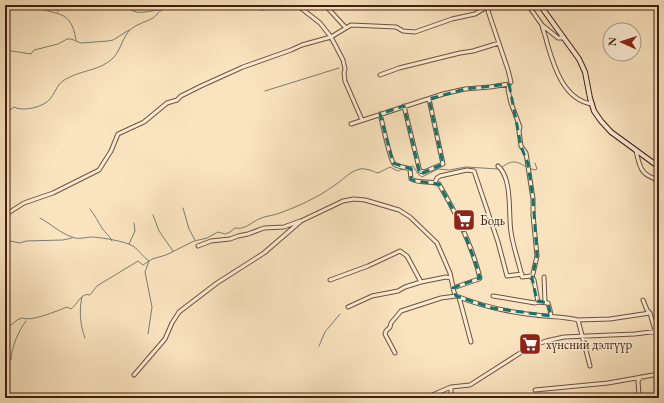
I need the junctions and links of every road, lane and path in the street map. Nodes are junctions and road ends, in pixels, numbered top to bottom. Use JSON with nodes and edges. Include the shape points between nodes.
{"nodes":[{"id":1,"x":288,"y":5,"type":"edge"},
{"id":2,"x":297,"y":5,"type":"edge"},
{"id":3,"x":324,"y":5,"type":"edge"},
{"id":4,"x":528,"y":5,"type":"edge"},
{"id":5,"x":540,"y":5,"type":"edge"},
{"id":6,"x":489,"y":6,"type":"edge"},
{"id":7,"x":262,"y":8,"type":"dead end"},
{"id":8,"x":542,"y":25,"type":"junction"},
{"id":9,"x":346,"y":28,"type":"junction"},
{"id":10,"x":331,"y":37,"type":"junction"},
{"id":11,"x":564,"y":38,"type":"junction"},
{"id":12,"x":499,"y":43,"type":"junction"},
{"id":13,"x":380,"y":75,"type":"dead end"},
{"id":14,"x":509,"y":84,"type":"junction"},
{"id":15,"x":429,"y":99,"type":"junction"},
{"id":16,"x":592,"y":104,"type":"junction"},
{"id":17,"x":404,"y":106,"type":"junction"},
{"id":18,"x":380,"y":114,"type":"junction"},
{"id":19,"x":362,"y":120,"type":"junction"},
{"id":20,"x":351,"y":124,"type":"dead end"},
{"id":21,"x":636,"y":151,"type":"junction"},
{"id":22,"x":498,"y":166,"type":"dead end"},
{"id":23,"x":659,"y":167,"type":"edge"},
{"id":24,"x":659,"y":180,"type":"edge"},
{"id":25,"x":435,"y":182,"type":"junction"},
{"id":26,"x":5,"y":215,"type":"edge"},
{"id":27,"x":301,"y":221,"type":"junction"},
{"id":28,"x":198,"y":246,"type":"dead end"},
{"id":29,"x":522,"y":274,"type":"junction"},
{"id":30,"x":544,"y":277,"type":"dead end"},
{"id":31,"x":451,"y":278,"type":"junction"},
{"id":32,"x":532,"y":278,"type":"junction"},
{"id":33,"x":330,"y":280,"type":"dead end"},
{"id":34,"x":421,"y":282,"type":"junction"},
{"id":35,"x":453,"y":288,"type":"junction"},
{"id":36,"x":493,"y":296,"type":"dead end"},
{"id":37,"x":458,"y":297,"type":"junction"},
{"id":38,"x":643,"y":300,"type":"dead end"},
{"id":39,"x":538,"y":302,"type":"junction"},
{"id":40,"x":545,"y":302,"type":"junction"},
{"id":41,"x":348,"y":307,"type":"dead end"},
{"id":42,"x":650,"y":314,"type":"junction"},
{"id":43,"x":551,"y":316,"type":"junction"},
{"id":44,"x":578,"y":320,"type":"junction"},
{"id":45,"x":657,"y":331,"type":"edge"},
{"id":46,"x":582,"y":336,"type":"junction"},
{"id":47,"x":471,"y":342,"type":"dead end"},
{"id":48,"x":659,"y":344,"type":"edge"},
{"id":49,"x":395,"y":352,"type":"dead end"},
{"id":50,"x":590,"y":366,"type":"dead end"},
{"id":51,"x":659,"y":374,"type":"edge"},
{"id":52,"x":134,"y":375,"type":"dead end"},
{"id":53,"x":641,"y":377,"type":"junction"},
{"id":54,"x":451,"y":387,"type":"junction"},
{"id":55,"x":535,"y":390,"type":"dead end"},
{"id":56,"x":429,"y":398,"type":"edge"},
{"id":57,"x":450,"y":398,"type":"edge"},
{"id":58,"x":624,"y":398,"type":"edge"}],
"edges":[{"from":1,"to":7,"type":"street"},
{"from":2,"to":10,"type":"street","via":[[320,23]]},
{"from":3,"to":9,"type":"street"},
{"from":4,"to":8,"type":"street"},
{"from":5,"to":11,"type":"main road"},
{"from":6,"to":9,"type":"street","via":[[475,14],[416,32],[390,26],[352,25]]},
{"from":6,"to":12,"type":"street","via":[[488,14]]},
{"from":8,"to":11,"type":"street","via":[[558,38]]},
{"from":8,"to":16,"type":"street","via":[[560,81],[579,100]]},
{"from":9,"to":10,"type":"street"},
{"from":10,"to":19,"type":"street","via":[[343,60],[345,81]]},
{"from":10,"to":26,"type":"street","via":[[302,44],[243,67],[167,103],[144,122],[118,134],[99,170],[43,197],[24,202]]},
{"from":11,"to":16,"type":"main road","via":[[585,72]]},
{"from":12,"to":13,"type":"street"},
{"from":12,"to":14,"type":"street","via":[[508,70]]},
{"from":14,"to":15,"type":"street","via":[[464,89]]},
{"from":14,"to":32,"type":"street","via":[[510,103],[520,127],[521,146],[526,152],[533,199],[537,256]]},
{"from":15,"to":17,"type":"street"},
{"from":15,"to":17,"type":"street","via":[[443,164],[424,172],[419,168]]},
{"from":16,"to":21,"type":"main road","via":[[601,121],[611,132]]},
{"from":17,"to":18,"type":"street"},
{"from":18,"to":19,"type":"street"},
{"from":18,"to":25,"type":"street","via":[[393,163],[410,169],[411,179],[415,181]]},
{"from":19,"to":20,"type":"street"},
{"from":21,"to":23,"type":"main road"},
{"from":21,"to":24,"type":"street","via":[[640,168],[652,178]]},
{"from":22,"to":29,"type":"street","via":[[506,183],[510,231]]},
{"from":25,"to":29,"type":"street","via":[[440,176],[466,170],[474,171],[507,276]]},
{"from":25,"to":35,"type":"street","via":[[439,184],[461,224],[480,278]]},
{"from":27,"to":28,"type":"street"},
{"from":27,"to":31,"type":"street","via":[[343,201],[354,199],[399,210],[424,229],[437,243]]},
{"from":27,"to":52,"type":"street","via":[[264,253],[217,283],[179,312],[165,338]]},
{"from":29,"to":32,"type":"street","via":[[522,277]]},
{"from":30,"to":40,"type":"street"},
{"from":31,"to":34,"type":"street"},
{"from":31,"to":35,"type":"street"},
{"from":32,"to":39,"type":"street"},
{"from":33,"to":34,"type":"street","via":[[400,251],[407,256]]},
{"from":34,"to":41,"type":"street","via":[[398,291],[372,296]]},
{"from":35,"to":37,"type":"street"},
{"from":36,"to":39,"type":"street"},
{"from":37,"to":43,"type":"street","via":[[492,308]]},
{"from":37,"to":47,"type":"street"},
{"from":37,"to":49,"type":"street","via":[[440,298],[401,311],[385,334]]},
{"from":38,"to":42,"type":"street"},
{"from":39,"to":40,"type":"street"},
{"from":40,"to":43,"type":"street","via":[[548,303]]},
{"from":42,"to":44,"type":"street"},
{"from":42,"to":45,"type":"street"},
{"from":43,"to":44,"type":"street"},
{"from":44,"to":46,"type":"street"},
{"from":45,"to":46,"type":"street"},
{"from":45,"to":48,"type":"street"},
{"from":46,"to":50,"type":"street"},
{"from":46,"to":54,"type":"street","via":[[564,337],[532,346],[470,384]]},
{"from":51,"to":53,"type":"street"},
{"from":53,"to":55,"type":"street"},
{"from":53,"to":58,"type":"street","via":[[638,381],[639,395]]},
{"from":54,"to":56,"type":"street"},
{"from":54,"to":57,"type":"street"}]}
